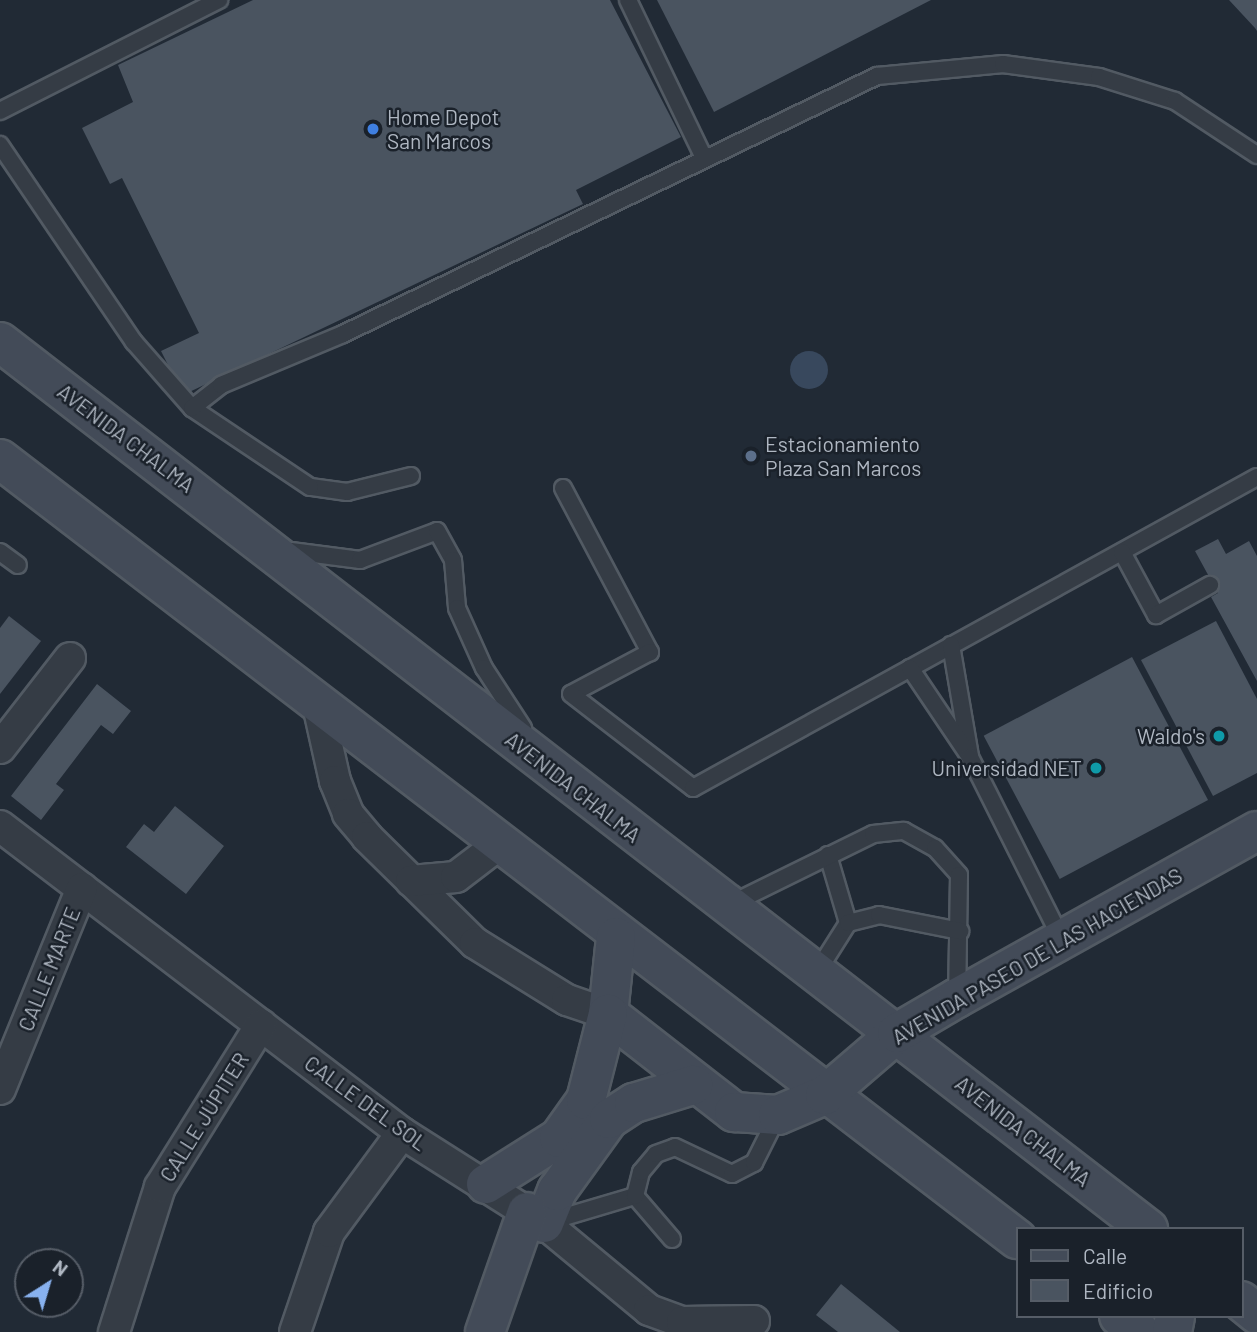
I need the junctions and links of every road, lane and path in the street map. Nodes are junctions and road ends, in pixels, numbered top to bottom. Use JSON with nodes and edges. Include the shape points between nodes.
{"nodes":[{"id":1,"x":219,"y":0,"type":"edge"},
{"id":2,"x":628,"y":0,"type":"edge"},
{"id":3,"x":0,"y":111,"type":"edge"},
{"id":4,"x":0,"y":145,"type":"edge"},
{"id":5,"x":1257,"y":155,"type":"edge"},
{"id":6,"x":704,"y":158,"type":"junction"},
{"id":7,"x":1,"y":344,"type":"edge"},
{"id":8,"x":192,"y":408,"type":"junction"},
{"id":9,"x":0,"y":458,"type":"edge"},
{"id":10,"x":411,"y":476,"type":"dead end"},
{"id":11,"x":1257,"y":477,"type":"edge"},
{"id":12,"x":564,"y":488,"type":"dead end"},
{"id":13,"x":250,"y":534,"type":"junction"},
{"id":14,"x":0,"y":552,"type":"edge"},
{"id":15,"x":1122,"y":552,"type":"junction"},
{"id":16,"x":18,"y":565,"type":"dead end"},
{"id":17,"x":1210,"y":585,"type":"dead end"},
{"id":18,"x":951,"y":645,"type":"junction"},
{"id":19,"x":70,"y":659,"type":"dead end"},
{"id":20,"x":910,"y":668,"type":"junction"},
{"id":21,"x":318,"y":705,"type":"junction"},
{"id":22,"x":0,"y":748,"type":"edge"},
{"id":23,"x":970,"y":757,"type":"junction"},
{"id":24,"x":574,"y":788,"type":"junction"},
{"id":25,"x":0,"y":826,"type":"edge"},
{"id":26,"x":1257,"y":831,"type":"edge"},
{"id":27,"x":498,"y":845,"type":"junction"},
{"id":28,"x":828,"y":855,"type":"junction"},
{"id":29,"x":411,"y":881,"type":"junction"},
{"id":30,"x":82,"y":888,"type":"junction"},
{"id":31,"x":728,"y":905,"type":"junction"},
{"id":32,"x":848,"y":923,"type":"junction"},
{"id":33,"x":960,"y":931,"type":"junction"},
{"id":34,"x":616,"y":937,"type":"junction"},
{"id":35,"x":1061,"y":939,"type":"junction"},
{"id":36,"x":817,"y":972,"type":"junction"},
{"id":37,"x":957,"y":998,"type":"junction"},
{"id":38,"x":608,"y":1014,"type":"junction"},
{"id":39,"x":261,"y":1025,"type":"junction"},
{"id":40,"x":897,"y":1033,"type":"junction"},
{"id":41,"x":693,"y":1085,"type":"junction"},
{"id":42,"x":0,"y":1089,"type":"edge"},
{"id":43,"x":825,"y":1095,"type":"junction"},
{"id":44,"x":778,"y":1115,"type":"junction"},
{"id":45,"x":402,"y":1133,"type":"junction"},
{"id":46,"x":486,"y":1184,"type":"junction"},
{"id":47,"x":635,"y":1196,"type":"junction"},
{"id":48,"x":536,"y":1217,"type":"junction"},
{"id":49,"x":1145,"y":1227,"type":"edge"},
{"id":50,"x":1016,"y":1238,"type":"edge"},
{"id":51,"x":672,"y":1239,"type":"dead end"},
{"id":52,"x":1243,"y":1303,"type":"edge"},
{"id":53,"x":1257,"y":1314,"type":"edge"},
{"id":54,"x":1122,"y":1318,"type":"edge"},
{"id":55,"x":754,"y":1321,"type":"dead end"},
{"id":56,"x":114,"y":1332,"type":"edge"},
{"id":57,"x":295,"y":1332,"type":"edge"},
{"id":58,"x":485,"y":1332,"type":"edge"},
{"id":59,"x":1140,"y":1332,"type":"edge"}],
"edges":[{"from":1,"to":3,"type":"lane"},
{"from":2,"to":6,"type":"lane"},
{"from":4,"to":8,"type":"lane","via":[[134,342]]},
{"from":5,"to":6,"type":"lane","via":[[1204,117],[1157,94],[1080,73],[1003,64],[877,76]]},
{"from":6,"to":8,"type":"lane","via":[[343,334],[221,385]]},
{"from":7,"to":13,"type":"main road","name":"AVENIDA CHALMA"},
{"from":8,"to":10,"type":"lane","via":[[310,486],[347,492]]},
{"from":9,"to":21,"type":"main road"},
{"from":11,"to":15,"type":"lane"},
{"from":12,"to":20,"type":"lane","via":[[650,652],[571,694],[693,789]]},
{"from":13,"to":24,"type":"main road","name":"AVENIDA CHALMA"},
{"from":13,"to":24,"type":"lane","via":[[305,556],[338,561],[440,538],[453,561],[457,608],[484,668],[515,718]]},
{"from":14,"to":16,"type":"lane"},
{"from":15,"to":17,"type":"lane","via":[[1156,615]]},
{"from":15,"to":18,"type":"lane"},
{"from":18,"to":20,"type":"lane"},
{"from":18,"to":23,"type":"lane"},
{"from":19,"to":22,"type":"street"},
{"from":20,"to":23,"type":"lane"},
{"from":21,"to":27,"type":"main road"},
{"from":21,"to":29,"type":"street","via":[[348,814]]},
{"from":23,"to":35,"type":"lane"},
{"from":24,"to":31,"type":"main road","name":"AVENIDA CHALMA"},
{"from":25,"to":30,"type":"street","name":"CALLE DEL SOL"},
{"from":26,"to":35,"type":"main road","name":"AVENIDA PASEO DE LAS HACIENDAS"},
{"from":27,"to":29,"type":"street","via":[[456,877]]},
{"from":27,"to":34,"type":"main road"},
{"from":28,"to":31,"type":"lane"},
{"from":28,"to":32,"type":"lane"},
{"from":28,"to":33,"type":"lane","via":[[873,834],[904,831],[935,848],[959,875]]},
{"from":29,"to":38,"type":"street","via":[[475,943],[567,1000]]},
{"from":30,"to":39,"type":"street","name":"CALLE DEL SOL"},
{"from":30,"to":42,"type":"street","name":"CALLE MARTE"},
{"from":31,"to":36,"type":"main road","name":"AVENIDA CHALMA"},
{"from":32,"to":33,"type":"lane","via":[[879,915]]},
{"from":32,"to":36,"type":"lane"},
{"from":33,"to":37,"type":"lane"},
{"from":34,"to":38,"type":"main road"},
{"from":34,"to":43,"type":"main road"},
{"from":35,"to":37,"type":"main road","name":"AVENIDA PASEO DE LAS HACIENDAS"},
{"from":36,"to":40,"type":"main road","name":"AVENIDA CHALMA"},
{"from":37,"to":40,"type":"main road","name":"AVENIDA PASEO DE LAS HACIENDAS"},
{"from":38,"to":41,"type":"main road"},
{"from":38,"to":46,"type":"main road","via":[[586,1100],[559,1138]]},
{"from":39,"to":45,"type":"street","name":"CALLE DEL SOL"},
{"from":39,"to":56,"type":"street","name":"CALLE JÚPITER","via":[[160,1187]]},
{"from":40,"to":43,"type":"main road","name":"AVENIDA PASEO DE LAS HACIENDAS"},
{"from":40,"to":49,"type":"main road","name":"AVENIDA CHALMA"},
{"from":41,"to":44,"type":"main road","via":[[734,1112]]},
{"from":41,"to":48,"type":"main road","via":[[634,1103],[609,1118]]},
{"from":43,"to":44,"type":"main road","name":"AVENIDA PASEO DE LAS HACIENDAS"},
{"from":43,"to":50,"type":"main road"},
{"from":44,"to":47,"type":"lane","via":[[754,1163],[732,1174],[676,1147],[656,1154],[641,1172]]},
{"from":45,"to":46,"type":"street","name":"CALLE DEL SOL"},
{"from":45,"to":57,"type":"street","via":[[329,1231]]},
{"from":46,"to":48,"type":"street","name":"CALLE DEL SOL"},
{"from":47,"to":48,"type":"lane"},
{"from":47,"to":51,"type":"lane"},
{"from":48,"to":55,"type":"street","name":"CALLE DEL SOL","via":[[649,1310],[682,1322]]},
{"from":48,"to":58,"type":"main road"},
{"from":52,"to":53,"type":"main road"},
{"from":54,"to":59,"type":"main road"}]}
